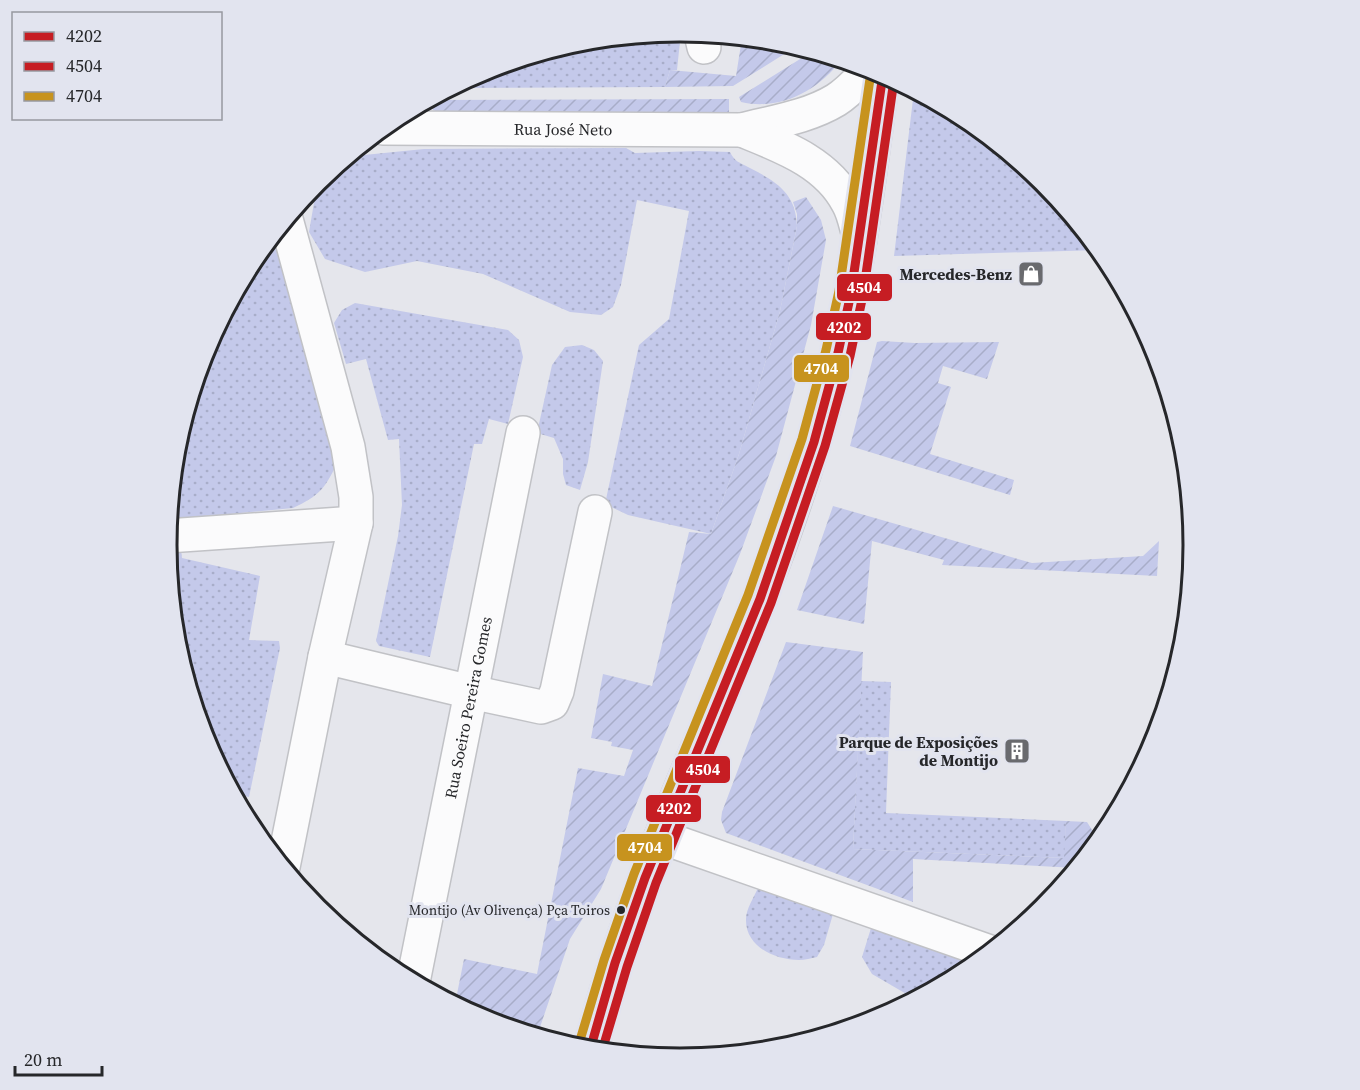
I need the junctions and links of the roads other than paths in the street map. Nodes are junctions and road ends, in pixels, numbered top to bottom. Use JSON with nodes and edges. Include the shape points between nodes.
{"nodes":[{"id":1,"x":863,"y":77,"type":"edge"},
{"id":2,"x":882,"y":84,"type":"edge"},
{"id":3,"x":399,"y":128,"type":"edge"},
{"id":4,"x":742,"y":130,"type":"junction"},
{"id":5,"x":289,"y":229,"type":"edge"},
{"id":6,"x":860,"y":238,"type":"junction"},
{"id":7,"x":523,"y":433,"type":"dead end"},
{"id":8,"x":595,"y":512,"type":"dead end"},
{"id":9,"x":356,"y":523,"type":"junction"},
{"id":10,"x":177,"y":535,"type":"edge"},
{"id":11,"x":325,"y":657,"type":"junction"},
{"id":12,"x":471,"y":692,"type":"junction"},
{"id":13,"x":661,"y":837,"type":"junction"},
{"id":14,"x":285,"y":856,"type":"edge"},
{"id":15,"x":980,"y":948,"type":"edge"},
{"id":16,"x":415,"y":972,"type":"edge"},
{"id":17,"x":593,"y":1040,"type":"edge"}],
"edges":[{"from":1,"to":4,"type":"street","name":"Rua José Neto","via":[[834,101],[796,117]]},
{"from":2,"to":6,"type":"street"},
{"from":3,"to":4,"type":"street","name":"Rua José Neto"},
{"from":4,"to":6,"type":"street","name":"Rua José Neto","via":[[793,152],[831,177],[849,203]]},
{"from":5,"to":9,"type":"street","via":[[348,447]]},
{"from":6,"to":13,"type":"street","via":[[832,373],[785,533]]},
{"from":7,"to":12,"type":"street","name":"Rua Soeiro Pereira Gomes"},
{"from":8,"to":12,"type":"street","via":[[552,703],[541,707]]},
{"from":9,"to":10,"type":"street"},
{"from":9,"to":11,"type":"street"},
{"from":11,"to":12,"type":"street"},
{"from":11,"to":14,"type":"street"},
{"from":12,"to":16,"type":"street","name":"Rua Soeiro Pereira Gomes"},
{"from":13,"to":15,"type":"street"},
{"from":13,"to":17,"type":"street","via":[[624,938]]}]}
